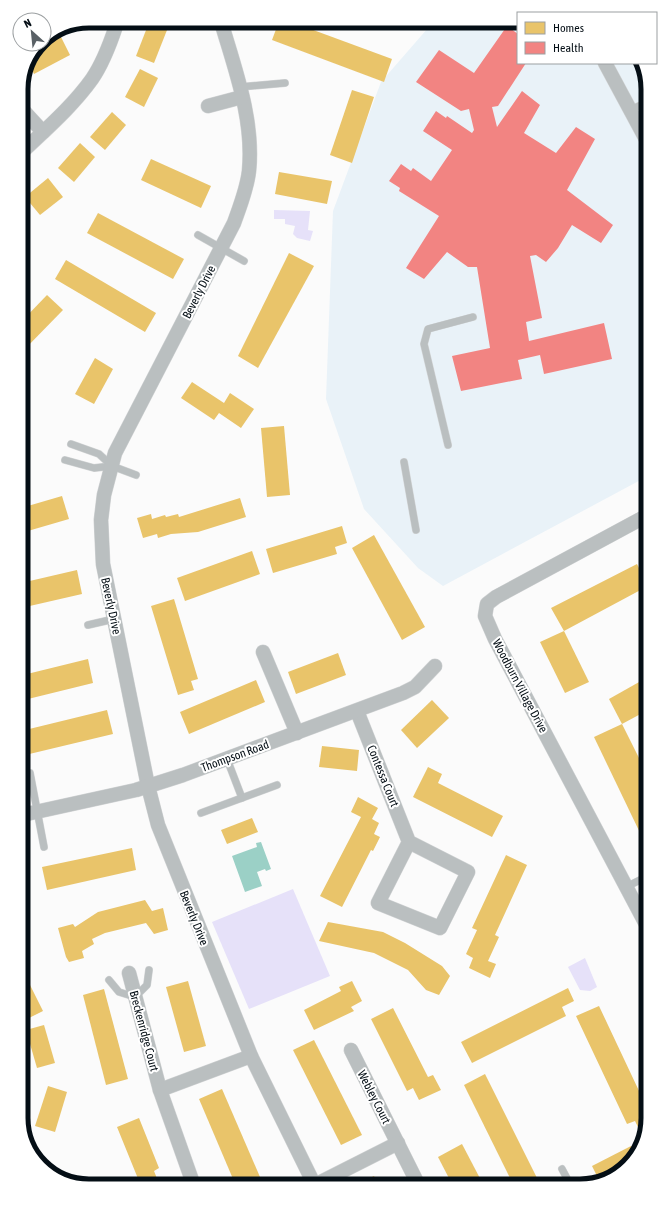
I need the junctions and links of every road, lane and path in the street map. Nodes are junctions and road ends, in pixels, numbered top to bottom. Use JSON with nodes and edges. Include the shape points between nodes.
{"nodes":[{"id":1,"x":115,"y":28,"type":"edge"},
{"id":2,"x":223,"y":28,"type":"edge"},
{"id":3,"x":606,"y":64,"type":"edge"},
{"id":4,"x":285,"y":83,"type":"dead end"},
{"id":5,"x":241,"y":92,"type":"junction"},
{"id":6,"x":641,"y":105,"type":"edge"},
{"id":7,"x":208,"y":106,"type":"dead end"},
{"id":8,"x":630,"y":110,"type":"junction"},
{"id":9,"x":28,"y":116,"type":"edge"},
{"id":10,"x":641,"y":130,"type":"edge"},
{"id":11,"x":43,"y":132,"type":"junction"},
{"id":12,"x":28,"y":146,"type":"edge"},
{"id":13,"x":198,"y":235,"type":"dead end"},
{"id":14,"x":222,"y":248,"type":"junction"},
{"id":15,"x":244,"y":261,"type":"dead end"},
{"id":16,"x":473,"y":317,"type":"dead end"},
{"id":17,"x":419,"y":328,"type":"dead end"},
{"id":18,"x":428,"y":329,"type":"junction"},
{"id":19,"x":71,"y":444,"type":"dead end"},
{"id":20,"x":448,"y":445,"type":"dead end"},
{"id":21,"x":65,"y":460,"type":"dead end"},
{"id":22,"x":404,"y":462,"type":"dead end"},
{"id":23,"x":112,"y":466,"type":"junction"},
{"id":24,"x":136,"y":475,"type":"dead end"},
{"id":25,"x":641,"y":519,"type":"edge"},
{"id":26,"x":416,"y":530,"type":"dead end"},
{"id":27,"x":114,"y":619,"type":"junction"},
{"id":28,"x":88,"y":625,"type":"dead end"},
{"id":29,"x":263,"y":652,"type":"dead end"},
{"id":30,"x":435,"y":666,"type":"dead end"},
{"id":31,"x":357,"y":711,"type":"junction"},
{"id":32,"x":297,"y":733,"type":"junction"},
{"id":33,"x":227,"y":759,"type":"junction"},
{"id":34,"x":30,"y":773,"type":"dead end"},
{"id":35,"x":277,"y":785,"type":"dead end"},
{"id":36,"x":148,"y":786,"type":"junction"},
{"id":37,"x":242,"y":798,"type":"junction"},
{"id":38,"x":37,"y":812,"type":"junction"},
{"id":39,"x":201,"y":813,"type":"dead end"},
{"id":40,"x":28,"y":814,"type":"edge"},
{"id":41,"x":409,"y":842,"type":"junction"},
{"id":42,"x":44,"y":847,"type":"dead end"},
{"id":43,"x":641,"y":880,"type":"edge"},
{"id":44,"x":626,"y":887,"type":"junction"},
{"id":45,"x":641,"y":915,"type":"edge"},
{"id":46,"x":149,"y":970,"type":"dead end"},
{"id":47,"x":129,"y":972,"type":"dead end"},
{"id":48,"x":109,"y":980,"type":"dead end"},
{"id":49,"x":135,"y":997,"type":"junction"},
{"id":50,"x":351,"y":1050,"type":"dead end"},
{"id":51,"x":250,"y":1056,"type":"junction"},
{"id":52,"x":160,"y":1090,"type":"junction"},
{"id":53,"x":398,"y":1144,"type":"junction"},
{"id":54,"x":562,"y":1169,"type":"dead end"},
{"id":55,"x":192,"y":1179,"type":"edge"},
{"id":56,"x":312,"y":1179,"type":"edge"},
{"id":57,"x":329,"y":1179,"type":"edge"},
{"id":58,"x":416,"y":1179,"type":"edge"},
{"id":59,"x":567,"y":1179,"type":"edge"}],
"edges":[{"from":1,"to":11,"type":"street","via":[[93,78],[78,98]]},
{"from":2,"to":5,"type":"street","name":"Beverly Drive"},
{"from":3,"to":8,"type":"street"},
{"from":4,"to":5,"type":"lane"},
{"from":5,"to":7,"type":"street"},
{"from":5,"to":14,"type":"street","name":"Beverly Drive","via":[[248,125],[249,172],[234,223]]},
{"from":6,"to":8,"type":"lane"},
{"from":8,"to":10,"type":"street"},
{"from":9,"to":11,"type":"street"},
{"from":11,"to":12,"type":"street"},
{"from":13,"to":14,"type":"lane"},
{"from":14,"to":15,"type":"lane"},
{"from":14,"to":23,"type":"street","name":"Beverly Drive","via":[[115,453]]},
{"from":16,"to":18,"type":"lane"},
{"from":17,"to":18,"type":"lane"},
{"from":18,"to":20,"type":"lane","via":[[424,344]]},
{"from":19,"to":23,"type":"lane","via":[[99,454]]},
{"from":21,"to":23,"type":"lane","via":[[94,468]]},
{"from":22,"to":26,"type":"lane"},
{"from":23,"to":24,"type":"lane"},
{"from":23,"to":27,"type":"street","name":"Beverly Drive","via":[[104,495],[101,545]]},
{"from":25,"to":44,"type":"street","name":"Woodburn Village Drive","via":[[496,597],[487,604],[485,616]]},
{"from":27,"to":28,"type":"lane"},
{"from":27,"to":36,"type":"street","name":"Beverly Drive"},
{"from":29,"to":32,"type":"street"},
{"from":30,"to":31,"type":"street","name":"Thompson Road","via":[[409,690]]},
{"from":31,"to":32,"type":"street","name":"Thompson Road"},
{"from":31,"to":41,"type":"street","name":"Contessa Court"},
{"from":32,"to":33,"type":"street","name":"Thompson Road"},
{"from":33,"to":36,"type":"street","name":"Thompson Road"},
{"from":33,"to":37,"type":"lane"},
{"from":34,"to":38,"type":"lane"},
{"from":35,"to":37,"type":"lane"},
{"from":36,"to":38,"type":"street","name":"Thompson Road"},
{"from":36,"to":51,"type":"street","name":"Beverly Drive","via":[[158,825]]},
{"from":37,"to":39,"type":"lane"},
{"from":38,"to":40,"type":"street","name":"Thompson Road"},
{"from":38,"to":42,"type":"lane"},
{"from":41,"to":41,"type":"street","via":[[468,872],[440,928],[378,903]]},
{"from":43,"to":44,"type":"lane"},
{"from":44,"to":45,"type":"street","name":"Woodburn Village Drive"},
{"from":46,"to":49,"type":"lane","via":[[147,984]]},
{"from":47,"to":49,"type":"street","name":"Breckenridge Court"},
{"from":48,"to":49,"type":"lane","via":[[119,992]]},
{"from":49,"to":52,"type":"street","name":"Breckenridge Court"},
{"from":50,"to":53,"type":"street","name":"Webley Court"},
{"from":51,"to":52,"type":"street"},
{"from":51,"to":56,"type":"street","name":"Beverly Drive"},
{"from":52,"to":55,"type":"street","name":"Breckenridge Court"},
{"from":53,"to":57,"type":"street"},
{"from":53,"to":58,"type":"street","name":"Webley Court"},
{"from":54,"to":59,"type":"lane"}]}
